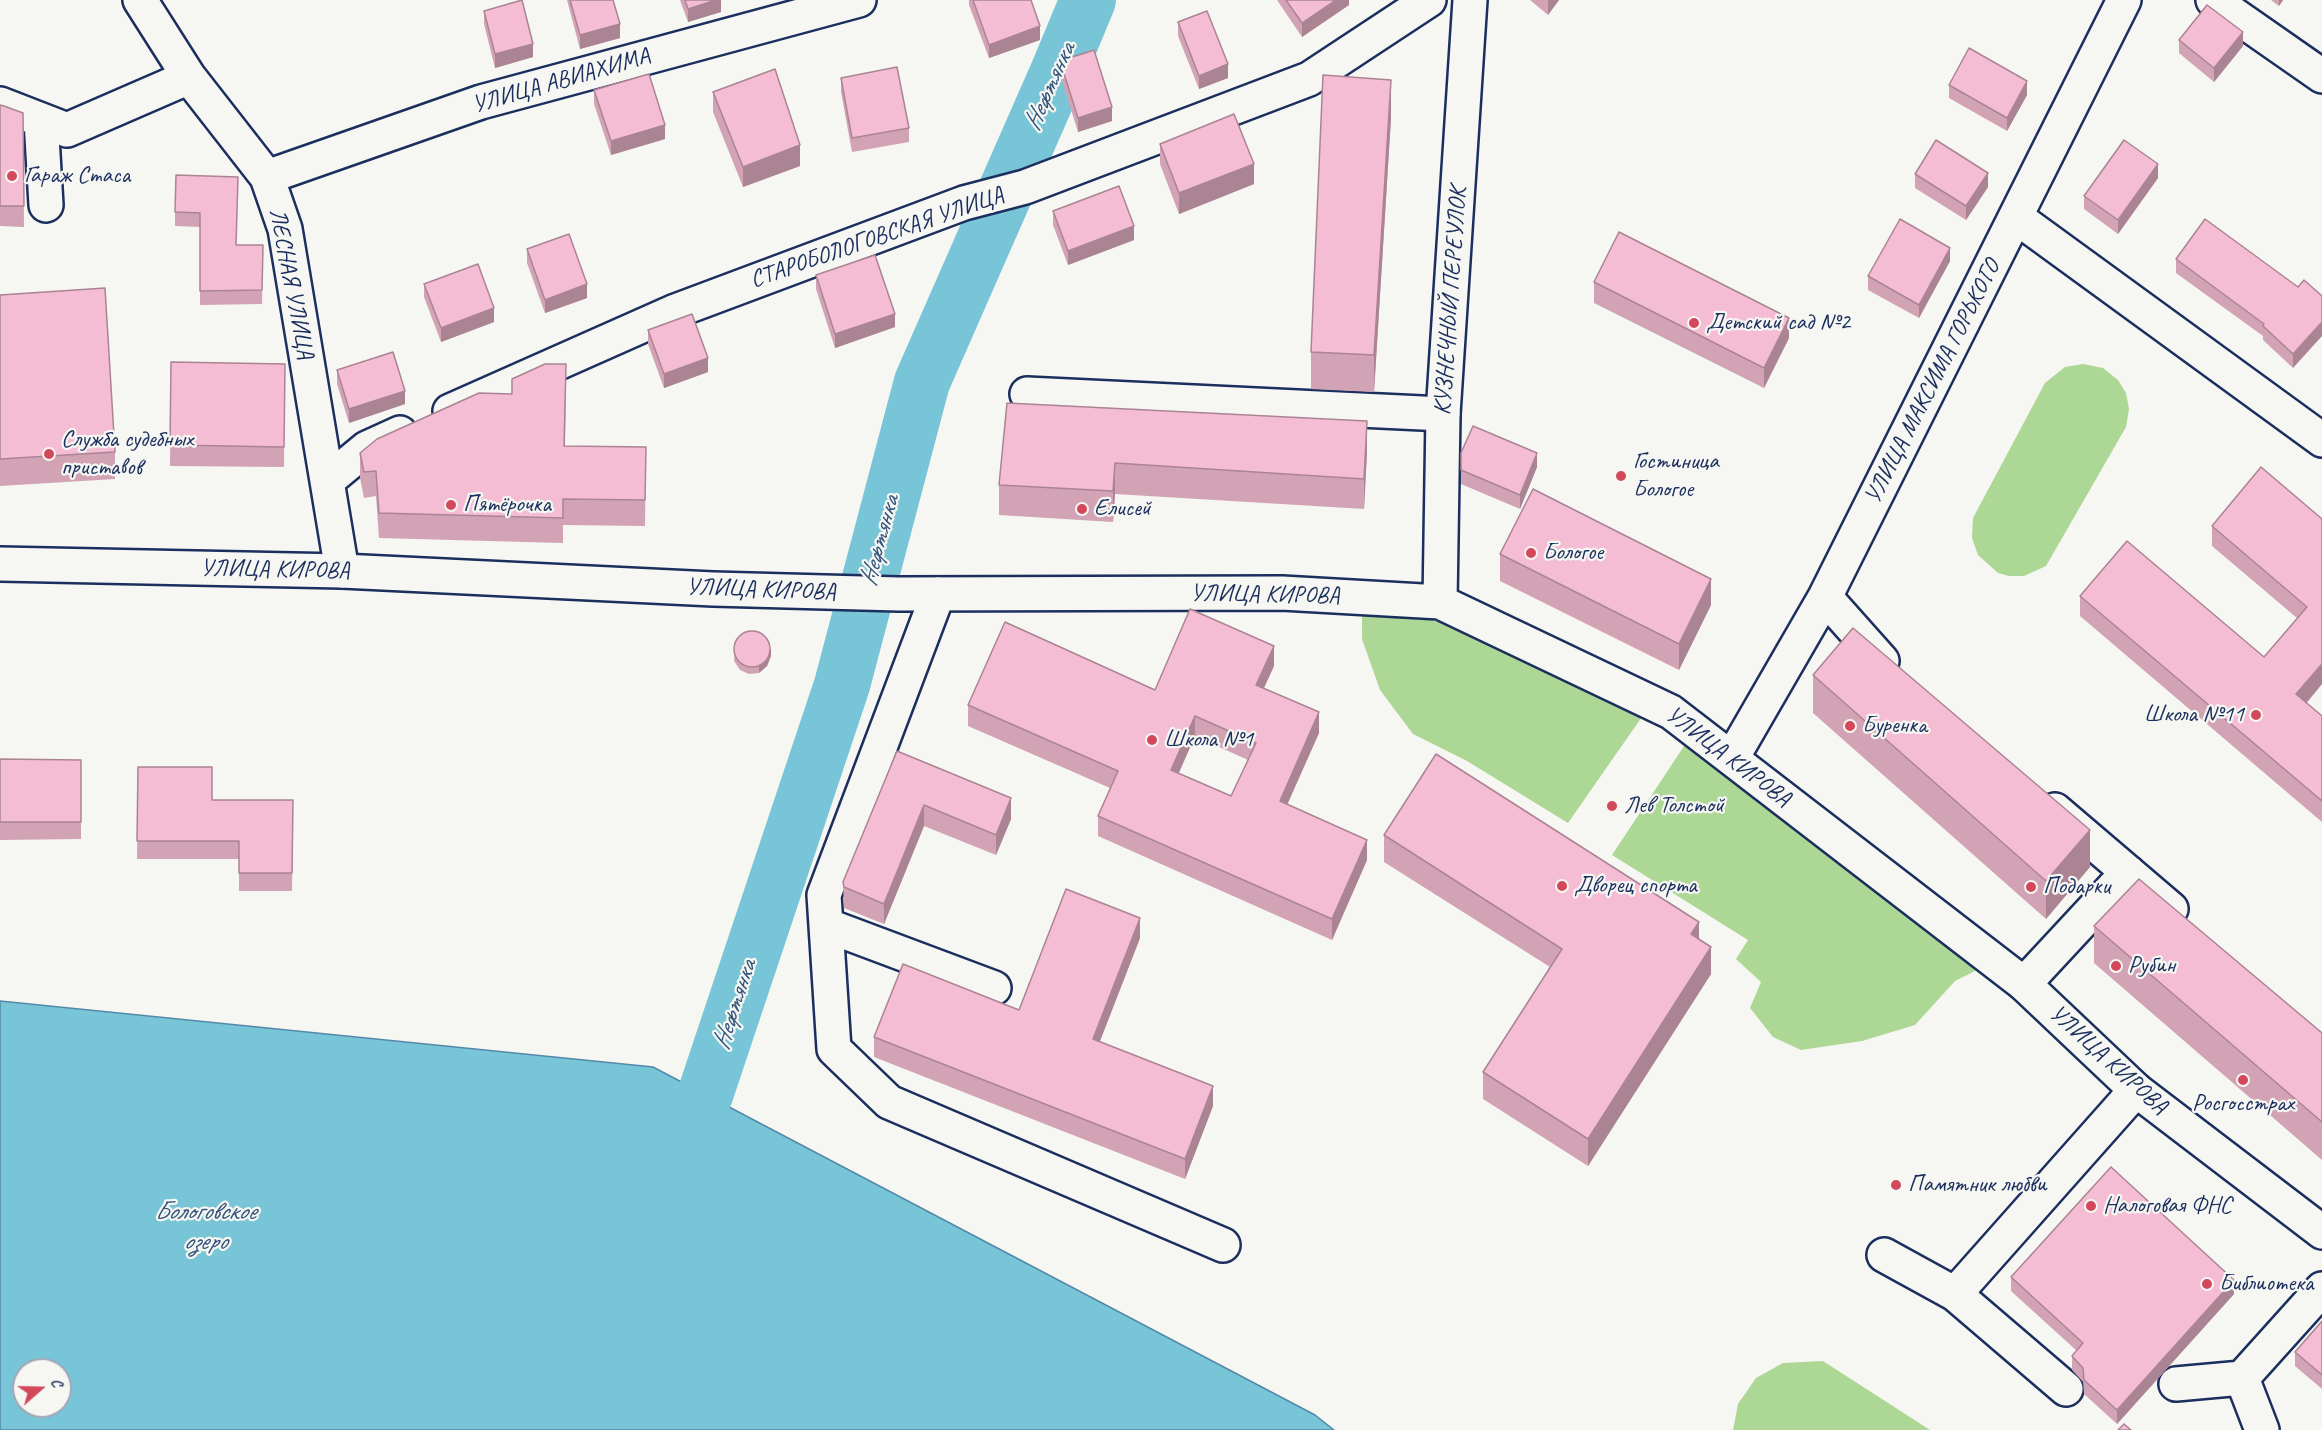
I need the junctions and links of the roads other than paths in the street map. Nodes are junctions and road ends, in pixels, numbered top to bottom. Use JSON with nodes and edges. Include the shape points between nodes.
{"nodes":[{"id":1,"x":140,"y":0,"type":"edge"},
{"id":2,"x":859,"y":0,"type":"edge"},
{"id":3,"x":1429,"y":0,"type":"edge"},
{"id":4,"x":1470,"y":0,"type":"edge"},
{"id":5,"x":2124,"y":0,"type":"edge"},
{"id":6,"x":2213,"y":0,"type":"edge"},
{"id":7,"x":2322,"y":76,"type":"edge"},
{"id":8,"x":189,"y":77,"type":"junction"},
{"id":9,"x":0,"y":104,"type":"edge"},
{"id":10,"x":41,"y":120,"type":"junction"},
{"id":11,"x":267,"y":177,"type":"junction"},
{"id":12,"x":46,"y":205,"type":"dead end"},
{"id":13,"x":2016,"y":217,"type":"junction"},
{"id":14,"x":1027,"y":394,"type":"dead end"},
{"id":15,"x":1443,"y":414,"type":"junction"},
{"id":16,"x":2322,"y":440,"type":"edge"},
{"id":17,"x":327,"y":481,"type":"junction"},
{"id":18,"x":0,"y":564,"type":"edge"},
{"id":19,"x":342,"y":571,"type":"junction"},
{"id":20,"x":938,"y":594,"type":"junction"},
{"id":21,"x":1825,"y":597,"type":"junction"},
{"id":22,"x":1440,"y":602,"type":"junction"},
{"id":23,"x":1903,"y":680,"type":"edge"},
{"id":24,"x":1731,"y":758,"type":"junction"},
{"id":25,"x":2029,"y":788,"type":"edge"},
{"id":26,"x":2128,"y":872,"type":"junction"},
{"id":27,"x":826,"y":925,"type":"junction"},
{"id":28,"x":2190,"y":926,"type":"edge"},
{"id":29,"x":2024,"y":984,"type":"junction"},
{"id":30,"x":994,"y":988,"type":"dead end"},
{"id":31,"x":2136,"y":1090,"type":"junction"},
{"id":32,"x":2322,"y":1232,"type":"edge"},
{"id":33,"x":1223,"y":1245,"type":"dead end"},
{"id":34,"x":1884,"y":1255,"type":"dead end"},
{"id":35,"x":2322,"y":1289,"type":"edge"},
{"id":36,"x":1955,"y":1294,"type":"junction"},
{"id":37,"x":2242,"y":1378,"type":"junction"},
{"id":38,"x":2176,"y":1384,"type":"dead end"},
{"id":39,"x":2066,"y":1389,"type":"dead end"},
{"id":40,"x":2262,"y":1430,"type":"edge"}],
"edges":[{"from":1,"to":8,"type":"street","name":"ЛЕСНАЯ УЛИЦА"},
{"from":2,"to":11,"type":"street","name":"УЛИЦА АВИАХИМА","via":[[481,102]]},
{"from":3,"to":17,"type":"street","name":"СТАРОБОЛОГОВСКАЯ УЛИЦА","via":[[1309,79],[1025,187],[964,203],[673,312],[367,448]]},
{"from":4,"to":15,"type":"street","name":"КУЗНЕЧНЫЙ ПЕРЕУЛОК"},
{"from":5,"to":13,"type":"street","name":"УЛИЦА МАКСИМА ГОРЬКОГО"},
{"from":6,"to":7,"type":"street"},
{"from":8,"to":10,"type":"street","via":[[66,130]]},
{"from":8,"to":11,"type":"street","name":"ЛЕСНАЯ УЛИЦА"},
{"from":9,"to":10,"type":"street"},
{"from":10,"to":12,"type":"street"},
{"from":11,"to":17,"type":"street","name":"ЛЕСНАЯ УЛИЦА","via":[[285,229]]},
{"from":13,"to":16,"type":"street"},
{"from":13,"to":21,"type":"street","name":"УЛИЦА МАКСИМА ГОРЬКОГО"},
{"from":14,"to":15,"type":"street"},
{"from":15,"to":22,"type":"street","name":"КУЗНЕЧНЫЙ ПЕРЕУЛОК"},
{"from":17,"to":19,"type":"street","name":"ЛЕСНАЯ УЛИЦА"},
{"from":18,"to":19,"type":"street","name":"УЛИЦА КИРОВА"},
{"from":19,"to":20,"type":"street","name":"УЛИЦА КИРОВА","via":[[750,590]]},
{"from":20,"to":22,"type":"street","name":"УЛИЦА КИРОВА","via":[[1282,593]]},
{"from":20,"to":27,"type":"street","via":[[824,895]]},
{"from":21,"to":23,"type":"street"},
{"from":21,"to":24,"type":"street","name":"УЛИЦА МАКСИМА ГОРЬКОГО"},
{"from":22,"to":24,"type":"street","name":"УЛИЦА КИРОВА","via":[[1671,711]]},
{"from":24,"to":29,"type":"street","name":"УЛИЦА КИРОВА"},
{"from":25,"to":26,"type":"street"},
{"from":26,"to":28,"type":"street"},
{"from":26,"to":29,"type":"street"},
{"from":27,"to":30,"type":"street"},
{"from":27,"to":33,"type":"street","via":[[834,1049],[889,1102]]},
{"from":29,"to":31,"type":"street","name":"УЛИЦА КИРОВА"},
{"from":31,"to":32,"type":"street","name":"УЛИЦА КИРОВА"},
{"from":31,"to":36,"type":"street"},
{"from":34,"to":36,"type":"street"},
{"from":35,"to":37,"type":"street"},
{"from":36,"to":39,"type":"street"},
{"from":37,"to":38,"type":"street"},
{"from":37,"to":40,"type":"street"}]}
